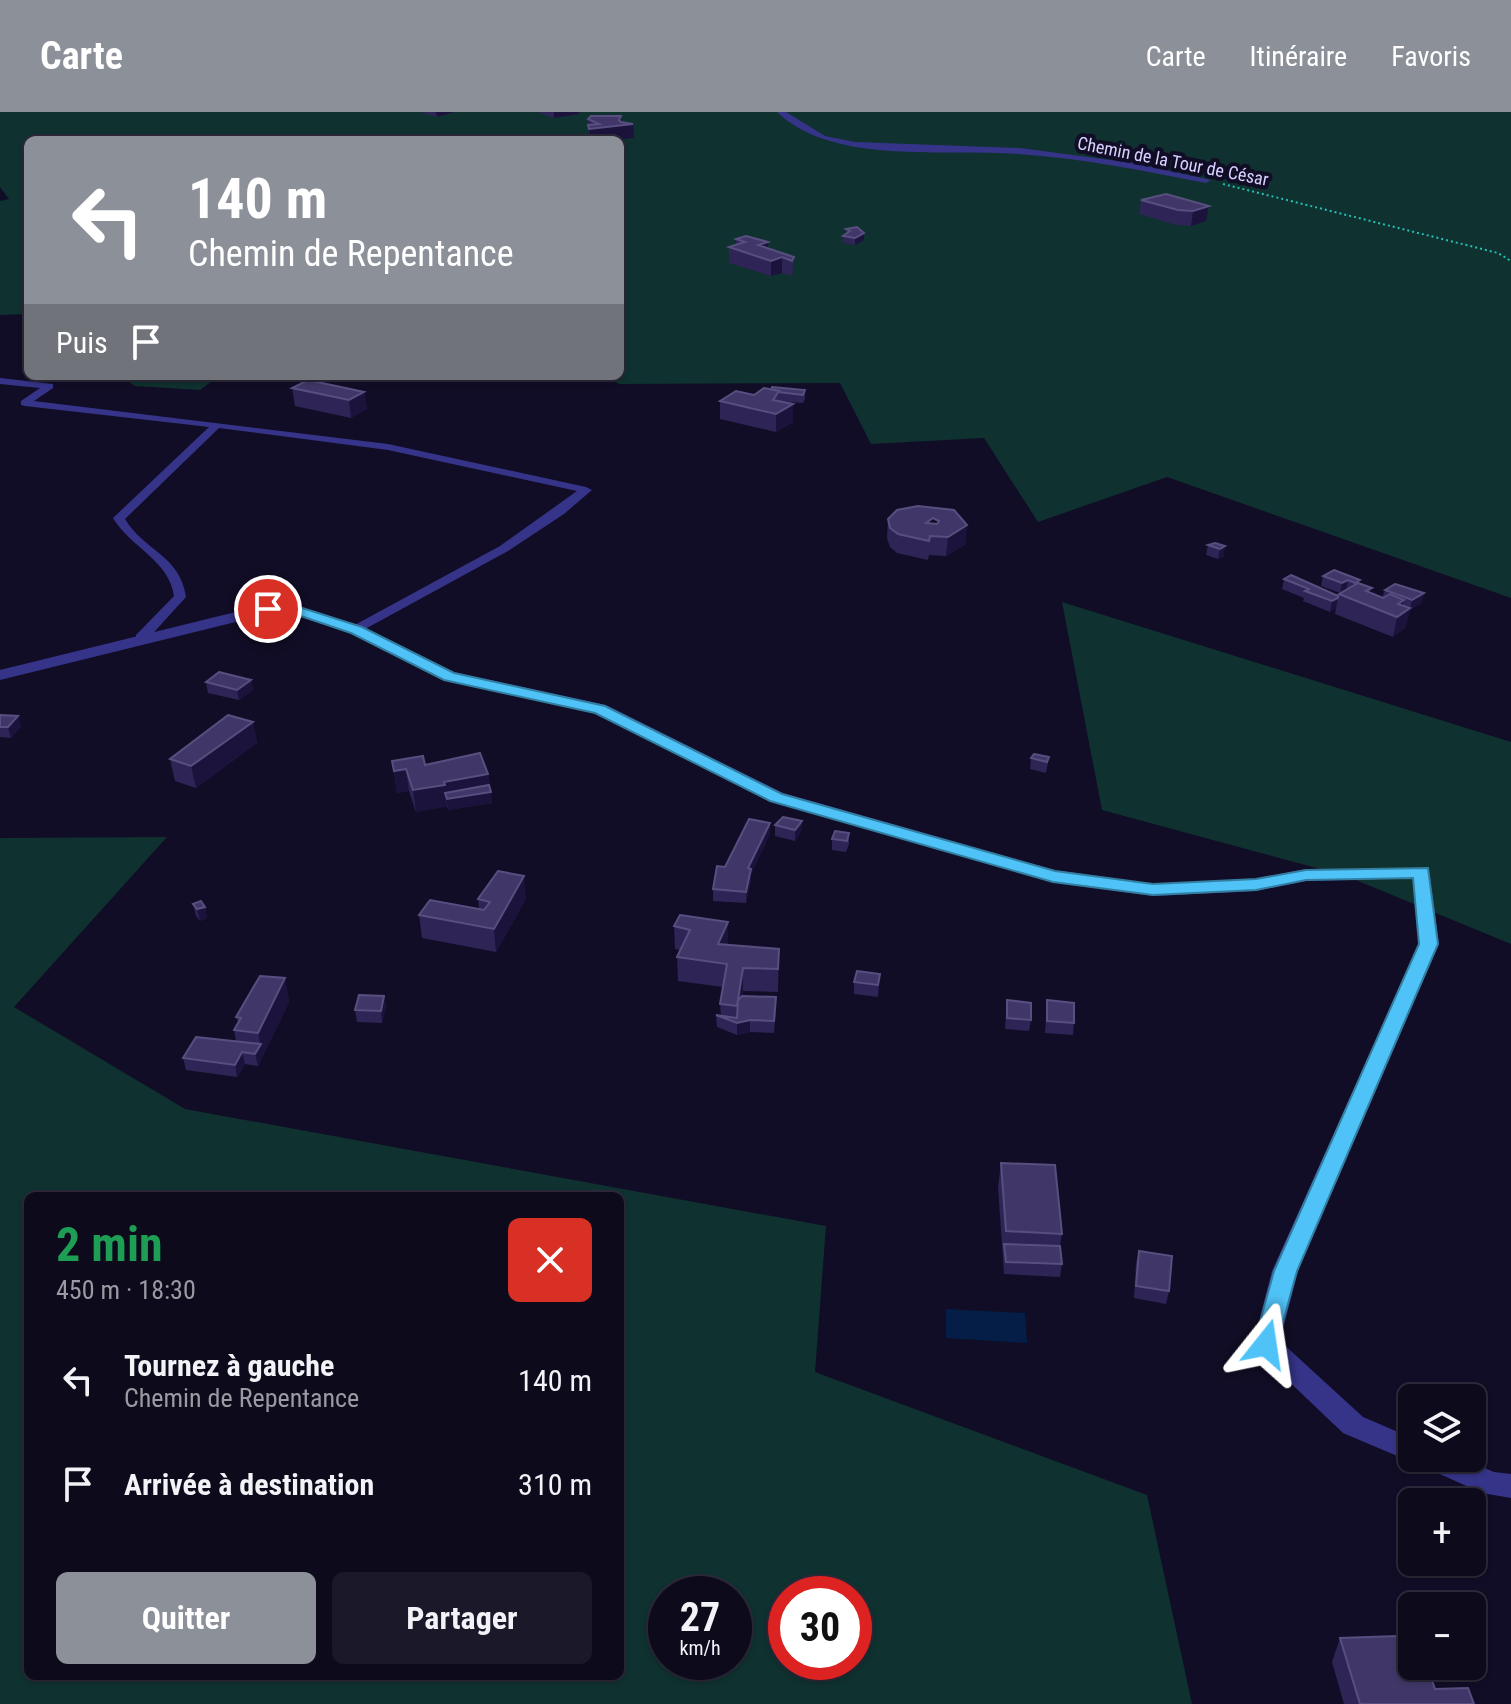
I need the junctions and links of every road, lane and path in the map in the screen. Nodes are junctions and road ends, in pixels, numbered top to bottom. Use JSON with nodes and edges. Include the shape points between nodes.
{"nodes":[{"id":1,"x":781,"y":112,"type":"edge"},
{"id":2,"x":1206,"y":180,"type":"joint"},
{"id":3,"x":1511,"y":259,"type":"edge"},
{"id":4,"x":0,"y":381,"type":"edge"},
{"id":5,"x":217,"y":425,"type":"junction"},
{"id":6,"x":356,"y":630,"type":"junction"},
{"id":7,"x":141,"y":638,"type":"junction"},
{"id":8,"x":0,"y":675,"type":"edge"},
{"id":9,"x":1398,"y":1444,"type":"edge"},
{"id":10,"x":1464,"y":1472,"type":"edge"},
{"id":11,"x":1511,"y":1486,"type":"edge"}],
"edges":[{"from":1,"to":2,"type":"street","name":"Chemin de la Tour de César","via":[[807,134],[831,142],[1020,151]]},
{"from":2,"to":3,"type":"path","name":"Chemin de la Tour de César"},
{"from":4,"to":5,"type":"lane","via":[[49,386],[25,403]]},
{"from":5,"to":6,"type":"lane","via":[[388,447],[586,490],[502,549]]},
{"from":5,"to":7,"type":"lane","via":[[119,518],[124,529],[180,581],[180,597]]},
{"from":6,"to":7,"type":"street","via":[[296,610],[268,609]]},
{"from":6,"to":9,"type":"street","via":[[449,676],[600,709],[776,797],[1053,876],[1153,890],[1256,885],[1306,875],[1422,872],[1429,944],[1285,1271],[1266,1344],[1353,1425]]},
{"from":7,"to":8,"type":"street"},
{"from":10,"to":11,"type":"street"}]}
